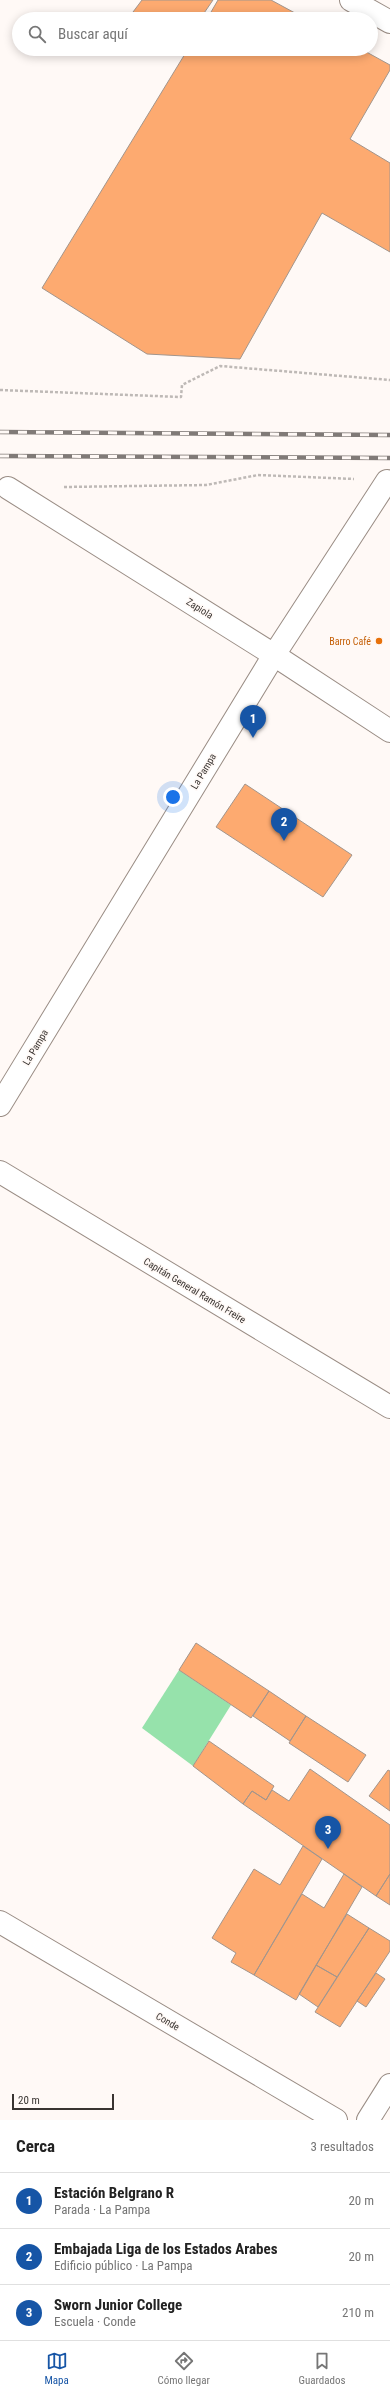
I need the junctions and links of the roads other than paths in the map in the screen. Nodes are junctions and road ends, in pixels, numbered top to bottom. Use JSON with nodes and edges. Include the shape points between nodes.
{"nodes":[{"id":1,"x":351,"y":0,"type":"edge"},
{"id":2,"x":372,"y":12,"type":"edge"},
{"id":3,"x":378,"y":15,"type":"edge"},
{"id":4,"x":390,"y":22,"type":"edge"},
{"id":5,"x":387,"y":481,"type":"road end"},
{"id":6,"x":8,"y":488,"type":"dead end"},
{"id":7,"x":274,"y":655,"type":"junction"},
{"id":8,"x":390,"y":731,"type":"edge"},
{"id":9,"x":0,"y":1105,"type":"edge"},
{"id":10,"x":0,"y":1172,"type":"edge"},
{"id":11,"x":390,"y":1407,"type":"edge"},
{"id":12,"x":0,"y":1922,"type":"edge"},
{"id":13,"x":390,"y":2085,"type":"edge"},
{"id":14,"x":336,"y":2120,"type":"edge"},
{"id":15,"x":368,"y":2120,"type":"edge"}],
"edges":[{"from":1,"to":2,"type":"street"},
{"from":3,"to":4,"type":"street"},
{"from":5,"to":7,"type":"street","name":"La Pampa"},
{"from":6,"to":7,"type":"street","name":"Zapiola"},
{"from":7,"to":8,"type":"street","name":"Zapiola"},
{"from":7,"to":9,"type":"street","name":"La Pampa"},
{"from":10,"to":11,"type":"street","name":"Capitán General Ramón Freire"},
{"from":12,"to":14,"type":"street","name":"Conde"},
{"from":13,"to":15,"type":"street"}]}
